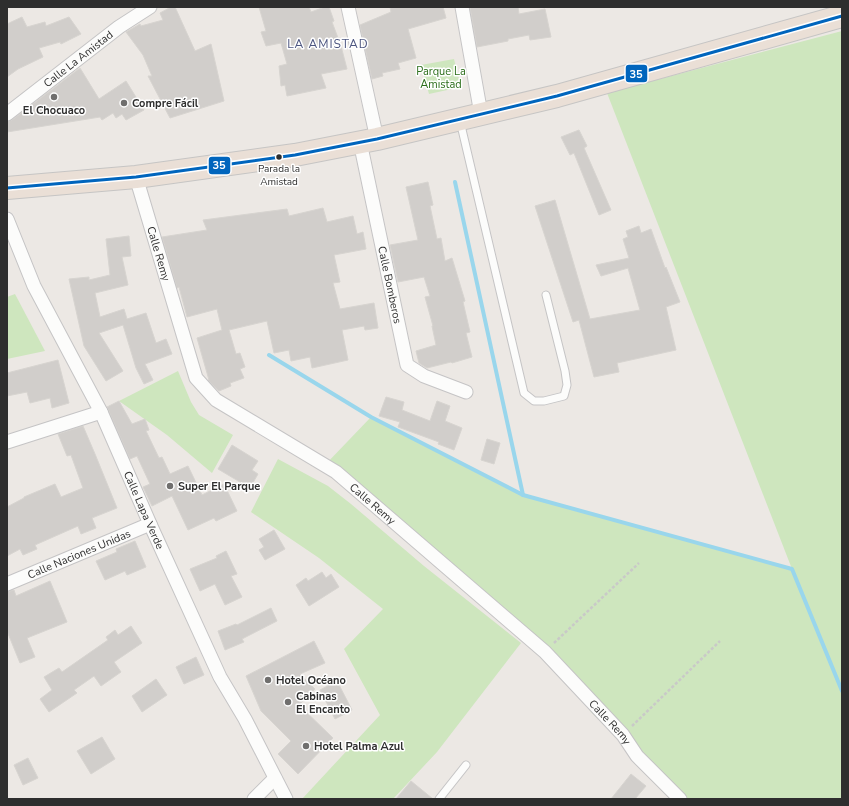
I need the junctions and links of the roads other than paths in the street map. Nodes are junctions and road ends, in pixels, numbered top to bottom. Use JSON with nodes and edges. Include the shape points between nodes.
{"nodes":[{"id":1,"x":150,"y":7,"type":"edge"},
{"id":2,"x":348,"y":7,"type":"edge"},
{"id":3,"x":462,"y":7,"type":"edge"},
{"id":4,"x":842,"y":16,"type":"edge"},
{"id":5,"x":7,"y":114,"type":"edge"},
{"id":6,"x":481,"y":114,"type":"junction"},
{"id":7,"x":459,"y":119,"type":"junction"},
{"id":8,"x":369,"y":140,"type":"junction"},
{"id":9,"x":136,"y":177,"type":"junction"},
{"id":10,"x":7,"y":188,"type":"edge"},
{"id":11,"x":7,"y":219,"type":"edge"},
{"id":12,"x":546,"y":295,"type":"dead end"},
{"id":13,"x":466,"y":392,"type":"dead end"},
{"id":14,"x":100,"y":412,"type":"junction"},
{"id":15,"x":7,"y":442,"type":"edge"},
{"id":16,"x":150,"y":524,"type":"junction"},
{"id":17,"x":7,"y":584,"type":"edge"},
{"id":18,"x":466,"y":765,"type":"dead end"},
{"id":19,"x":275,"y":778,"type":"junction"},
{"id":20,"x":254,"y":799,"type":"edge"},
{"id":21,"x":286,"y":799,"type":"edge"},
{"id":22,"x":439,"y":799,"type":"edge"},
{"id":23,"x":680,"y":799,"type":"edge"}],
"edges":[{"from":1,"to":5,"type":"street","name":"Calle La Amistad"},
{"from":2,"to":8,"type":"street"},
{"from":3,"to":6,"type":"street"},
{"from":4,"to":6,"type":"highway","via":[[557,96]]},
{"from":6,"to":7,"type":"highway"},
{"from":7,"to":8,"type":"highway"},
{"from":7,"to":12,"type":"lane","via":[[524,393],[534,401],[564,396],[566,385],[565,371]]},
{"from":8,"to":9,"type":"highway","via":[[294,155]]},
{"from":8,"to":13,"type":"street","name":"Calle Bomberos","via":[[407,365],[424,376]]},
{"from":9,"to":10,"type":"highway"},
{"from":9,"to":23,"type":"street","name":"Calle Remy","via":[[196,378],[216,400],[336,472],[545,652],[623,735],[637,756]]},
{"from":11,"to":14,"type":"street","name":"Calle Lapa Verde","via":[[34,286]]},
{"from":14,"to":15,"type":"street"},
{"from":14,"to":16,"type":"street","name":"Calle Lapa Verde"},
{"from":16,"to":17,"type":"street","name":"Calle Naciones Unidas"},
{"from":16,"to":19,"type":"street","name":"Calle Lapa Verde","via":[[220,677]]},
{"from":18,"to":22,"type":"lane"},
{"from":19,"to":20,"type":"street"},
{"from":19,"to":21,"type":"street","name":"Calle Lapa Verde"}]}
